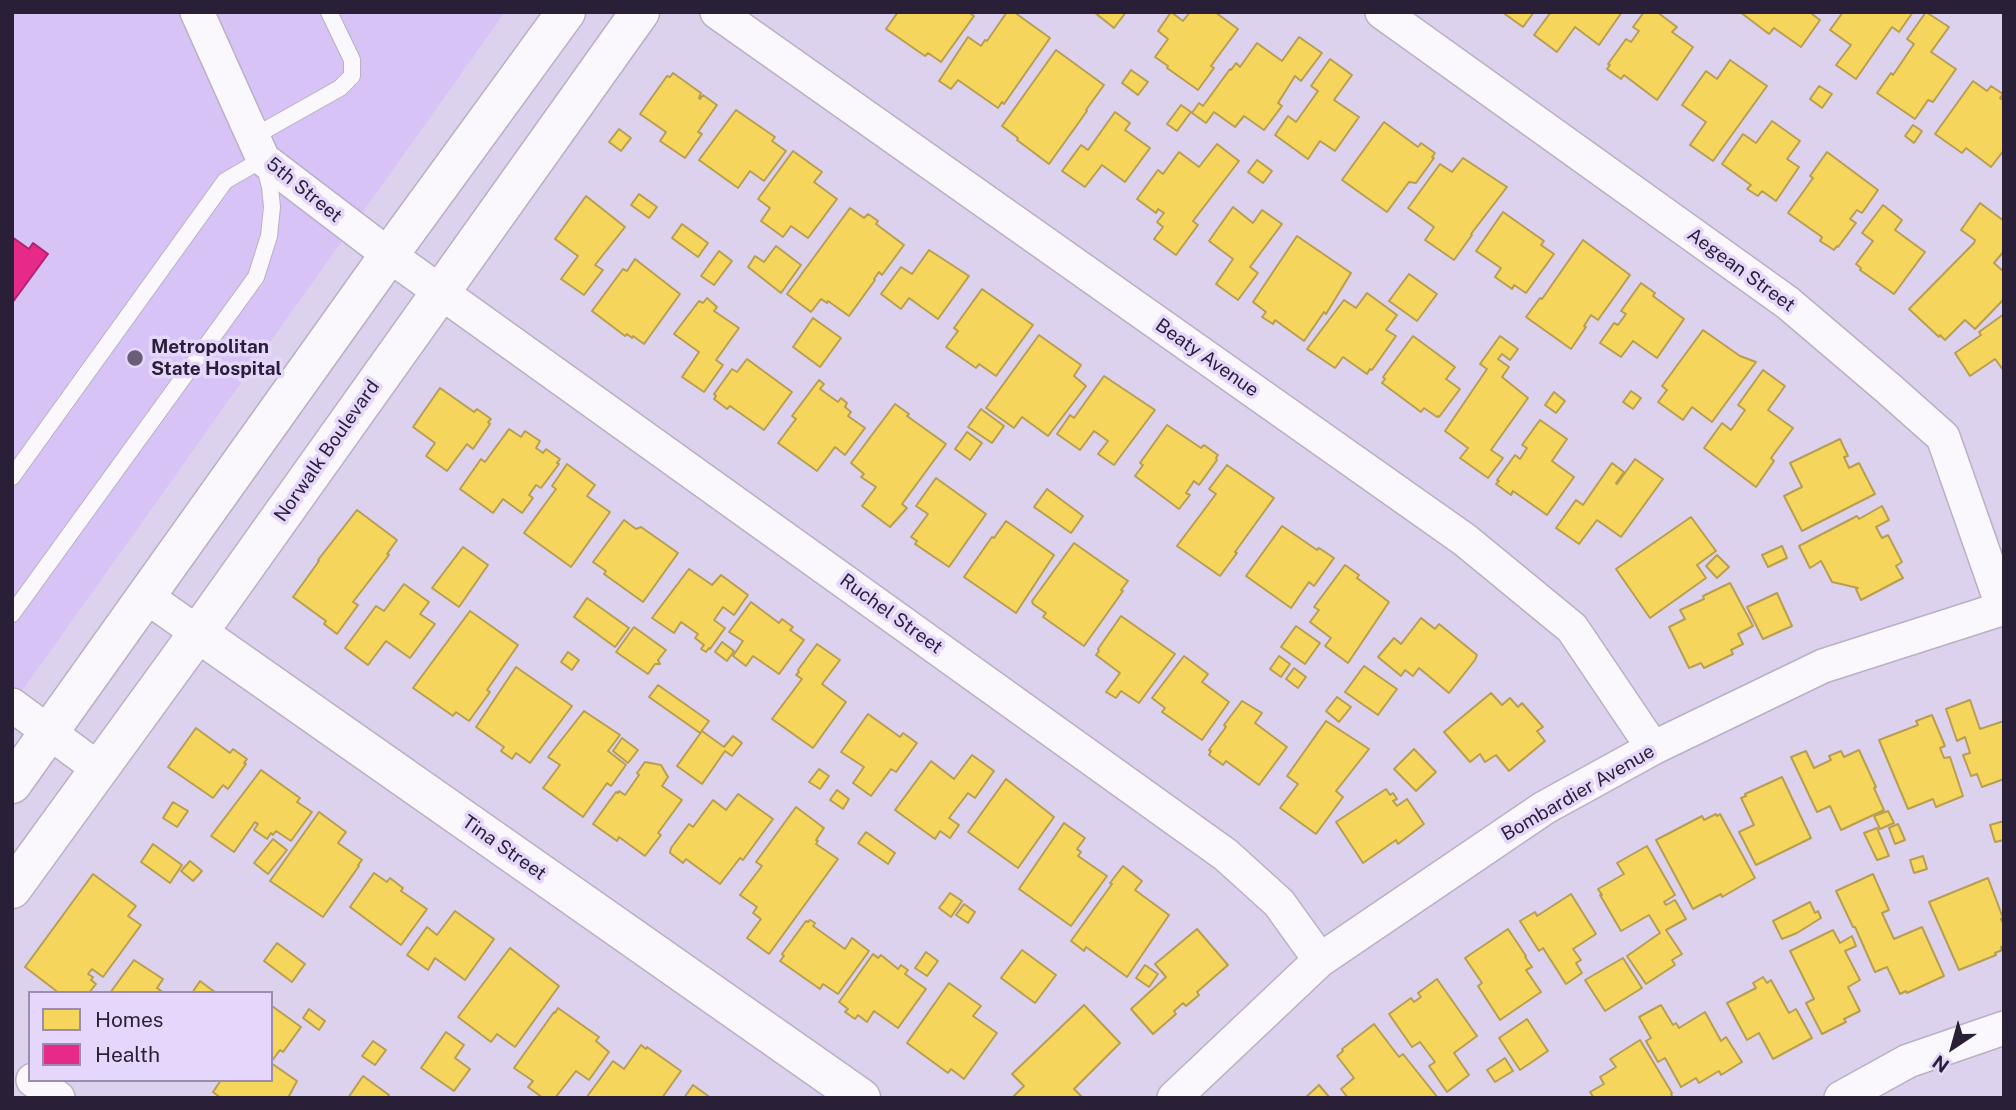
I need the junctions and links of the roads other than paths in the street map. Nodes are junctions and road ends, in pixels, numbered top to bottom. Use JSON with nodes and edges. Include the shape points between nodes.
{"nodes":[{"id":1,"x":197,"y":12,"type":"edge"},
{"id":2,"x":329,"y":12,"type":"edge"},
{"id":3,"x":566,"y":12,"type":"edge"},
{"id":4,"x":640,"y":12,"type":"edge"},
{"id":5,"x":717,"y":12,"type":"edge"},
{"id":6,"x":1382,"y":12,"type":"edge"},
{"id":7,"x":258,"y":148,"type":"junction"},
{"id":8,"x":389,"y":255,"type":"junction"},
{"id":9,"x":440,"y":290,"type":"junction"},
{"id":10,"x":12,"y":477,"type":"edge"},
{"id":11,"x":147,"y":597,"type":"junction"},
{"id":12,"x":2003,"y":608,"type":"edge"},
{"id":13,"x":12,"y":614,"type":"edge"},
{"id":14,"x":198,"y":633,"type":"junction"},
{"id":15,"x":12,"y":705,"type":"edge"},
{"id":16,"x":49,"y":732,"type":"junction"},
{"id":17,"x":1653,"y":748,"type":"junction"},
{"id":18,"x":99,"y":769,"type":"junction"},
{"id":19,"x":12,"y":784,"type":"edge"},
{"id":20,"x":12,"y":889,"type":"edge"},
{"id":21,"x":1321,"y":960,"type":"junction"},
{"id":22,"x":2004,"y":1028,"type":"edge"},
{"id":23,"x":12,"y":1065,"type":"edge"},
{"id":24,"x":28,"y":1077,"type":"edge"},
{"id":25,"x":35,"y":1082,"type":"edge"},
{"id":26,"x":58,"y":1098,"type":"edge"},
{"id":27,"x":861,"y":1098,"type":"edge"},
{"id":28,"x":1174,"y":1098,"type":"edge"},
{"id":29,"x":1842,"y":1098,"type":"edge"}],
"edges":[{"from":1,"to":7,"type":"street","name":"5th Street"},
{"from":2,"to":7,"type":"lane","via":[[352,60],[352,76]]},
{"from":3,"to":8,"type":"main road"},
{"from":4,"to":9,"type":"main road","name":"Norwalk Boulevard"},
{"from":5,"to":17,"type":"street","name":"Beaty Avenue","via":[[1465,540],[1572,628]]},
{"from":6,"to":12,"type":"street","name":"Aegean Street","via":[[1788,303],[1943,437]]},
{"from":7,"to":8,"type":"street","name":"5th Street"},
{"from":7,"to":10,"type":"lane","via":[[225,181]]},
{"from":7,"to":13,"type":"lane","via":[[272,207],[256,277]]},
{"from":8,"to":9,"type":"street","name":"5th Street"},
{"from":8,"to":11,"type":"main road"},
{"from":9,"to":14,"type":"main road","name":"Norwalk Boulevard"},
{"from":9,"to":21,"type":"street","name":"Ruchel Street","via":[[1226,855],[1279,903]]},
{"from":11,"to":14,"type":"street","name":"Tina Street"},
{"from":11,"to":16,"type":"main road"},
{"from":12,"to":17,"type":"street","name":"Bombardier Avenue","via":[[1823,666]]},
{"from":14,"to":18,"type":"main road","name":"Norwalk Boulevard"},
{"from":14,"to":27,"type":"main road","name":"Tina Street"},
{"from":15,"to":16,"type":"street"},
{"from":16,"to":18,"type":"street"},
{"from":16,"to":19,"type":"main road"},
{"from":17,"to":21,"type":"street","name":"Bombardier Avenue","via":[[1544,808]]},
{"from":18,"to":20,"type":"main road","name":"Norwalk Boulevard"},
{"from":21,"to":28,"type":"street","name":"Bombardier Avenue"},
{"from":22,"to":29,"type":"street","via":[[1908,1061]]},
{"from":23,"to":24,"type":"street"},
{"from":25,"to":26,"type":"street"}]}
